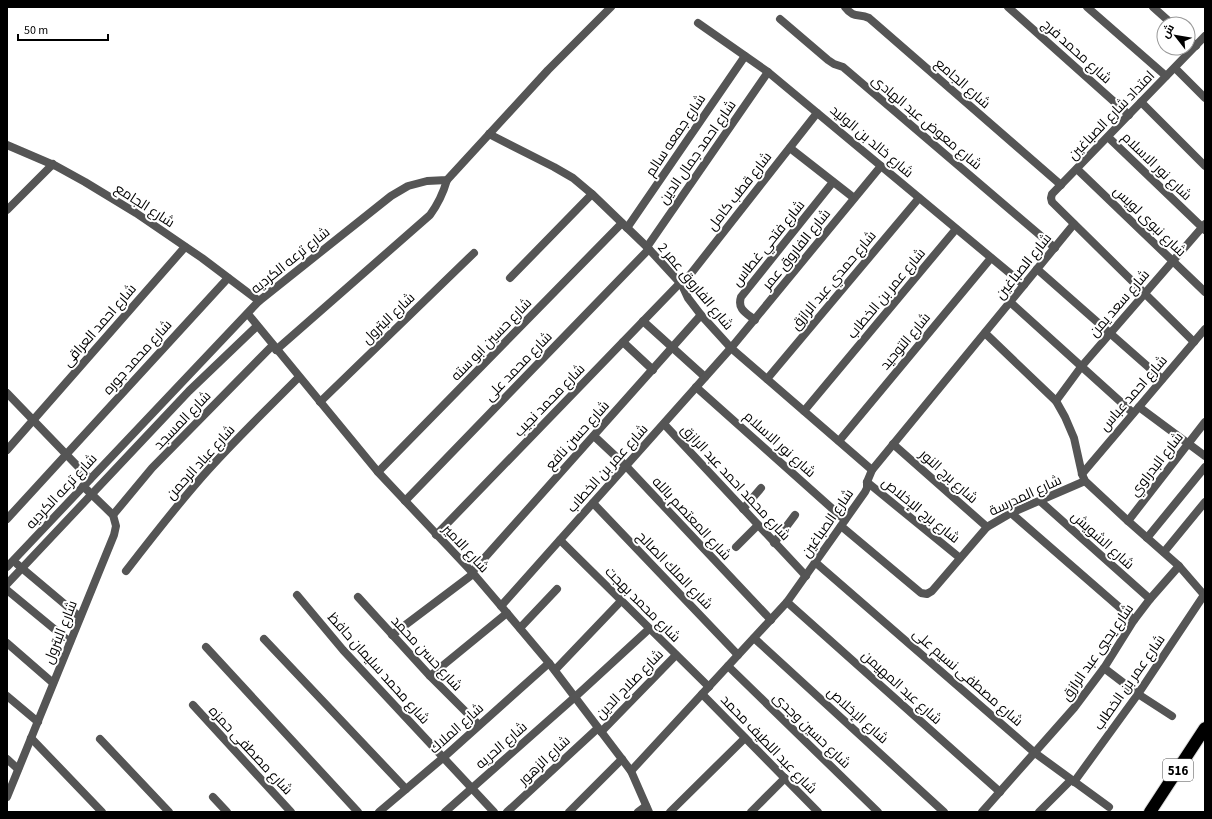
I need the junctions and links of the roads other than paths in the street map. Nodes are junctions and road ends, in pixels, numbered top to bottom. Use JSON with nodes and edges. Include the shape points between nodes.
{"nodes":[{"id":1,"x":611,"y":7,"type":"edge"},
{"id":2,"x":845,"y":7,"type":"edge"},
{"id":3,"x":1008,"y":7,"type":"edge"},
{"id":4,"x":1087,"y":7,"type":"edge"},
{"id":5,"x":1153,"y":7,"type":"edge"},
{"id":6,"x":1163,"y":16,"type":"edge"},
{"id":7,"x":780,"y":20,"type":"dead end"},
{"id":8,"x":698,"y":23,"type":"dead end"},
{"id":9,"x":1205,"y":36,"type":"edge"},
{"id":10,"x":1196,"y":46,"type":"edge"},
{"id":11,"x":745,"y":56,"type":"junction"},
{"id":12,"x":1186,"y":56,"type":"edge"},
{"id":13,"x":1175,"y":68,"type":"junction"},
{"id":14,"x":768,"y":72,"type":"junction"},
{"id":15,"x":1166,"y":76,"type":"junction"},
{"id":16,"x":1205,"y":98,"type":"edge"},
{"id":17,"x":1141,"y":102,"type":"junction"},
{"id":18,"x":817,"y":112,"type":"junction"},
{"id":19,"x":1129,"y":115,"type":"junction"},
{"id":20,"x":489,"y":134,"type":"junction"},
{"id":21,"x":1108,"y":137,"type":"junction"},
{"id":22,"x":7,"y":145,"type":"edge"},
{"id":23,"x":790,"y":148,"type":"junction"},
{"id":24,"x":53,"y":164,"type":"junction"},
{"id":25,"x":880,"y":166,"type":"junction"},
{"id":26,"x":1205,"y":166,"type":"edge"},
{"id":27,"x":1077,"y":169,"type":"junction"},
{"id":28,"x":447,"y":180,"type":"junction"},
{"id":29,"x":834,"y":182,"type":"junction"},
{"id":30,"x":1061,"y":185,"type":"junction"},
{"id":31,"x":592,"y":194,"type":"junction"},
{"id":32,"x":854,"y":198,"type":"junction"},
{"id":33,"x":919,"y":198,"type":"junction"},
{"id":34,"x":7,"y":210,"type":"edge"},
{"id":35,"x":1074,"y":224,"type":"junction"},
{"id":36,"x":625,"y":226,"type":"junction"},
{"id":37,"x":1204,"y":227,"type":"edge"},
{"id":38,"x":956,"y":229,"type":"junction"},
{"id":39,"x":185,"y":247,"type":"junction"},
{"id":40,"x":648,"y":248,"type":"junction"},
{"id":41,"x":1055,"y":248,"type":"junction"},
{"id":42,"x":474,"y":253,"type":"dead end"},
{"id":43,"x":991,"y":258,"type":"junction"},
{"id":44,"x":1173,"y":261,"type":"junction"},
{"id":45,"x":1037,"y":269,"type":"junction"},
{"id":46,"x":228,"y":278,"type":"junction"},
{"id":47,"x":510,"y":278,"type":"dead end"},
{"id":48,"x":681,"y":284,"type":"junction"},
{"id":49,"x":1024,"y":286,"type":"junction"},
{"id":50,"x":1205,"y":292,"type":"edge"},
{"id":51,"x":1145,"y":294,"type":"junction"},
{"id":52,"x":259,"y":302,"type":"junction"},
{"id":53,"x":1010,"y":302,"type":"junction"},
{"id":54,"x":248,"y":314,"type":"junction"},
{"id":55,"x":701,"y":315,"type":"junction"},
{"id":56,"x":755,"y":320,"type":"junction"},
{"id":57,"x":643,"y":321,"type":"junction"},
{"id":58,"x":257,"y":326,"type":"junction"},
{"id":59,"x":1205,"y":329,"type":"edge"},
{"id":60,"x":985,"y":333,"type":"junction"},
{"id":61,"x":1110,"y":334,"type":"junction"},
{"id":62,"x":623,"y":342,"type":"junction"},
{"id":63,"x":1194,"y":342,"type":"junction"},
{"id":64,"x":274,"y":347,"type":"junction"},
{"id":65,"x":672,"y":348,"type":"junction"},
{"id":66,"x":731,"y":348,"type":"junction"},
{"id":67,"x":1081,"y":367,"type":"junction"},
{"id":68,"x":653,"y":370,"type":"junction"},
{"id":69,"x":299,"y":377,"type":"junction"},
{"id":70,"x":705,"y":377,"type":"junction"},
{"id":71,"x":767,"y":379,"type":"junction"},
{"id":72,"x":1162,"y":379,"type":"junction"},
{"id":73,"x":696,"y":387,"type":"junction"},
{"id":74,"x":7,"y":393,"type":"edge"},
{"id":75,"x":1056,"y":401,"type":"junction"},
{"id":76,"x":320,"y":402,"type":"junction"},
{"id":77,"x":1139,"y":407,"type":"junction"},
{"id":78,"x":804,"y":411,"type":"junction"},
{"id":79,"x":1133,"y":414,"type":"junction"},
{"id":80,"x":33,"y":420,"type":"junction"},
{"id":81,"x":1205,"y":422,"type":"edge"},
{"id":82,"x":664,"y":424,"type":"junction"},
{"id":83,"x":594,"y":436,"type":"junction"},
{"id":84,"x":839,"y":441,"type":"junction"},
{"id":85,"x":893,"y":444,"type":"junction"},
{"id":86,"x":1189,"y":444,"type":"junction"},
{"id":87,"x":7,"y":450,"type":"edge"},
{"id":88,"x":66,"y":454,"type":"junction"},
{"id":89,"x":1205,"y":456,"type":"edge"},
{"id":90,"x":626,"y":466,"type":"junction"},
{"id":91,"x":1205,"y":467,"type":"edge"},
{"id":92,"x":872,"y":470,"type":"junction"},
{"id":93,"x":378,"y":472,"type":"junction"},
{"id":94,"x":1083,"y":478,"type":"junction"},
{"id":95,"x":90,"y":479,"type":"junction"},
{"id":96,"x":867,"y":482,"type":"junction"},
{"id":97,"x":83,"y":486,"type":"junction"},
{"id":98,"x":761,"y":488,"type":"dead end"},
{"id":99,"x":92,"y":495,"type":"junction"},
{"id":100,"x":405,"y":501,"type":"junction"},
{"id":101,"x":1040,"y":501,"type":"junction"},
{"id":102,"x":1205,"y":502,"type":"edge"},
{"id":103,"x":593,"y":503,"type":"junction"},
{"id":104,"x":743,"y":509,"type":"junction"},
{"id":105,"x":1010,"y":513,"type":"junction"},
{"id":106,"x":112,"y":515,"type":"junction"},
{"id":107,"x":795,"y":516,"type":"dead end"},
{"id":108,"x":7,"y":519,"type":"edge"},
{"id":109,"x":1128,"y":522,"type":"junction"},
{"id":110,"x":843,"y":523,"type":"junction"},
{"id":111,"x":758,"y":525,"type":"junction"},
{"id":112,"x":987,"y":527,"type":"junction"},
{"id":113,"x":436,"y":535,"type":"junction"},
{"id":114,"x":1147,"y":538,"type":"junction"},
{"id":115,"x":560,"y":540,"type":"junction"},
{"id":116,"x":774,"y":543,"type":"junction"},
{"id":117,"x":736,"y":547,"type":"dead end"},
{"id":118,"x":1164,"y":552,"type":"junction"},
{"id":119,"x":960,"y":558,"type":"junction"},
{"id":120,"x":14,"y":561,"type":"junction"},
{"id":121,"x":815,"y":562,"type":"junction"},
{"id":122,"x":1179,"y":566,"type":"junction"},
{"id":123,"x":22,"y":567,"type":"junction"},
{"id":124,"x":7,"y":568,"type":"edge"},
{"id":125,"x":126,"y":571,"type":"dead end"},
{"id":126,"x":472,"y":573,"type":"junction"},
{"id":127,"x":806,"y":576,"type":"junction"},
{"id":128,"x":7,"y":584,"type":"edge"},
{"id":129,"x":557,"y":589,"type":"dead end"},
{"id":130,"x":7,"y":590,"type":"edge"},
{"id":131,"x":932,"y":591,"type":"joint"},
{"id":132,"x":1204,"y":592,"type":"edge"},
{"id":133,"x":297,"y":595,"type":"dead end"},
{"id":134,"x":358,"y":597,"type":"dead end"},
{"id":135,"x":1150,"y":599,"type":"junction"},
{"id":136,"x":621,"y":601,"type":"junction"},
{"id":137,"x":787,"y":602,"type":"junction"},
{"id":138,"x":501,"y":606,"type":"junction"},
{"id":139,"x":507,"y":613,"type":"junction"},
{"id":140,"x":80,"y":617,"type":"junction"},
{"id":141,"x":770,"y":620,"type":"junction"},
{"id":142,"x":1134,"y":620,"type":"junction"},
{"id":143,"x":520,"y":628,"type":"junction"},
{"id":144,"x":649,"y":629,"type":"junction"},
{"id":145,"x":392,"y":635,"type":"junction"},
{"id":146,"x":264,"y":638,"type":"dead end"},
{"id":147,"x":754,"y":638,"type":"junction"},
{"id":148,"x":7,"y":642,"type":"edge"},
{"id":149,"x":70,"y":642,"type":"junction"},
{"id":150,"x":206,"y":647,"type":"dead end"},
{"id":151,"x":676,"y":655,"type":"junction"},
{"id":152,"x":738,"y":655,"type":"junction"},
{"id":153,"x":549,"y":663,"type":"junction"},
{"id":154,"x":728,"y":666,"type":"junction"},
{"id":155,"x":1104,"y":668,"type":"junction"},
{"id":156,"x":555,"y":670,"type":"junction"},
{"id":157,"x":430,"y":676,"type":"junction"},
{"id":158,"x":53,"y":683,"type":"junction"},
{"id":159,"x":708,"y":687,"type":"junction"},
{"id":160,"x":702,"y":694,"type":"junction"},
{"id":161,"x":1138,"y":694,"type":"junction"},
{"id":162,"x":7,"y":696,"type":"edge"},
{"id":163,"x":575,"y":697,"type":"junction"},
{"id":164,"x":192,"y":705,"type":"dead end"},
{"id":165,"x":1172,"y":716,"type":"dead end"},
{"id":166,"x":38,"y":722,"type":"junction"},
{"id":167,"x":479,"y":725,"type":"junction"},
{"id":168,"x":1205,"y":728,"type":"edge"},
{"id":169,"x":600,"y":730,"type":"junction"},
{"id":170,"x":31,"y":738,"type":"junction"},
{"id":171,"x":745,"y":738,"type":"junction"},
{"id":172,"x":100,"y":739,"type":"dead end"},
{"id":173,"x":1035,"y":753,"type":"junction"},
{"id":174,"x":444,"y":757,"type":"junction"},
{"id":175,"x":7,"y":759,"type":"edge"},
{"id":176,"x":622,"y":759,"type":"junction"},
{"id":177,"x":18,"y":769,"type":"junction"},
{"id":178,"x":631,"y":771,"type":"junction"},
{"id":179,"x":785,"y":778,"type":"junction"},
{"id":180,"x":1073,"y":781,"type":"junction"},
{"id":181,"x":472,"y":788,"type":"junction"},
{"id":182,"x":406,"y":789,"type":"junction"},
{"id":183,"x":1000,"y":792,"type":"junction"},
{"id":184,"x":7,"y":797,"type":"edge"},
{"id":185,"x":212,"y":797,"type":"dead end"},
{"id":186,"x":1109,"y":807,"type":"dead end"},
{"id":187,"x":648,"y":809,"type":"edge"},
{"id":188,"x":102,"y":812,"type":"edge"},
{"id":189,"x":169,"y":812,"type":"edge"},
{"id":190,"x":227,"y":812,"type":"edge"},
{"id":191,"x":291,"y":812,"type":"edge"},
{"id":192,"x":358,"y":812,"type":"edge"},
{"id":193,"x":379,"y":812,"type":"edge"},
{"id":194,"x":445,"y":812,"type":"edge"},
{"id":195,"x":494,"y":812,"type":"edge"},
{"id":196,"x":507,"y":812,"type":"edge"},
{"id":197,"x":569,"y":812,"type":"edge"},
{"id":198,"x":638,"y":812,"type":"edge"},
{"id":199,"x":670,"y":812,"type":"edge"},
{"id":200,"x":751,"y":812,"type":"edge"},
{"id":201,"x":818,"y":812,"type":"edge"},
{"id":202,"x":878,"y":812,"type":"edge"},
{"id":203,"x":944,"y":812,"type":"edge"},
{"id":204,"x":982,"y":812,"type":"edge"},
{"id":205,"x":1039,"y":812,"type":"edge"},
{"id":206,"x":1150,"y":812,"type":"edge"}],
"edges":[{"from":1,"to":20,"type":"street"},
{"from":2,"to":30,"type":"street","name":"شارع الجامع","via":[[853,15],[869,18]]},
{"from":3,"to":19,"type":"street","name":"شارع محمد فرج"},
{"from":4,"to":15,"type":"street"},
{"from":5,"to":6,"type":"street"},
{"from":7,"to":41,"type":"street","name":"شارع معوض عبد الهادى","via":[[828,60],[843,67]]},
{"from":8,"to":11,"type":"street","name":"شارع خالد بن الوليد"},
{"from":9,"to":10,"type":"street","name":"امتداد شارع الصباغين"},
{"from":11,"to":14,"type":"street","name":"شارع خالد بن الوليد"},
{"from":11,"to":36,"type":"street","name":"شارع جمعه سالم"},
{"from":12,"to":13,"type":"street","name":"امتداد شارع الصباغين"},
{"from":13,"to":15,"type":"street","name":"امتداد شارع الصباغين"},
{"from":13,"to":16,"type":"street"},
{"from":14,"to":18,"type":"street","name":"شارع خالد بن الوليد"},
{"from":14,"to":40,"type":"street","name":"شارع احمد جمال الدين"},
{"from":15,"to":17,"type":"street","name":"امتداد شارع الصباغين"},
{"from":17,"to":19,"type":"street","name":"امتداد شارع الصباغين"},
{"from":17,"to":26,"type":"street"},
{"from":18,"to":23,"type":"street","name":"شارع قطب كامل"},
{"from":18,"to":25,"type":"street","name":"شارع خالد بن الوليد"},
{"from":19,"to":21,"type":"street","name":"امتداد شارع الصباغين"},
{"from":20,"to":28,"type":"street"},
{"from":20,"to":31,"type":"street","name":"شارع الفاروق عمر 2","via":[[573,178]]},
{"from":21,"to":27,"type":"street","name":"امتداد شارع الصباغين"},
{"from":21,"to":37,"type":"street","name":"شارع نور الاسلام"},
{"from":22,"to":24,"type":"street","name":"شارع الجامع"},
{"from":23,"to":29,"type":"street"},
{"from":23,"to":48,"type":"street","name":"شارع قطب كامل"},
{"from":24,"to":34,"type":"street"},
{"from":24,"to":39,"type":"street","name":"شارع الجامع","via":[[123,205]]},
{"from":25,"to":32,"type":"street","name":"شارع الفاروق عمر"},
{"from":25,"to":33,"type":"street","name":"شارع خالد بن الوليد"},
{"from":27,"to":30,"type":"street","name":"امتداد شارع الصباغين"},
{"from":27,"to":44,"type":"street","name":"شارع نبوى لويس"},
{"from":28,"to":52,"type":"street","name":"شارع ترعه الكرديه","via":[[427,181],[408,186],[391,196]]},
{"from":28,"to":64,"type":"street","name":"شارع المسجد","via":[[438,204],[430,215]]},
{"from":29,"to":32,"type":"street"},
{"from":29,"to":56,"type":"street","name":"شارع فتحي غطاس","via":[[741,297],[739,303],[742,310]]},
{"from":30,"to":35,"type":"street","name":"امتداد شارع الصباغين","via":[[1052,194],[1052,202]]},
{"from":31,"to":36,"type":"street","name":"شارع الفاروق عمر 2"},
{"from":31,"to":47,"type":"street"},
{"from":32,"to":56,"type":"street","name":"شارع الفاروق عمر"},
{"from":33,"to":38,"type":"street","name":"شارع خالد بن الوليد"},
{"from":33,"to":71,"type":"street","name":"شارع حمدي عبد الرازق"},
{"from":35,"to":41,"type":"street","name":"شارع الصباغين"},
{"from":35,"to":51,"type":"street"},
{"from":36,"to":40,"type":"street","name":"شارع الفاروق عمر 2"},
{"from":36,"to":93,"type":"street","name":"شارع حسين ابو سته"},
{"from":37,"to":44,"type":"street","name":"شارع سعد يمن"},
{"from":38,"to":43,"type":"street","name":"شارع خالد بن الوليد"},
{"from":38,"to":78,"type":"street","name":"شارع عمر بن الخطاب"},
{"from":39,"to":46,"type":"street","name":"شارع الجامع"},
{"from":39,"to":80,"type":"street","name":"شارع احمد العراقى"},
{"from":40,"to":48,"type":"street","name":"شارع الفاروق عمر 2"},
{"from":40,"to":100,"type":"street","name":"شارع محمد على"},
{"from":41,"to":45,"type":"street","name":"شارع الصباغين"},
{"from":42,"to":76,"type":"street","name":"شارع البترول"},
{"from":43,"to":49,"type":"street","name":"شارع خالد بن الوليد"},
{"from":43,"to":84,"type":"street","name":"شارع التوحيد"},
{"from":44,"to":50,"type":"street","name":"شارع نبوى لويس"},
{"from":44,"to":51,"type":"street","name":"شارع سعد يمن"},
{"from":45,"to":49,"type":"street","name":"شارع الصباغين"},
{"from":45,"to":61,"type":"street"},
{"from":46,"to":52,"type":"street","name":"شارع الجامع"},
{"from":46,"to":88,"type":"street","name":"شارع محمد جوره"},
{"from":48,"to":55,"type":"street","name":"شارع الفاروق عمر 2"},
{"from":48,"to":57,"type":"street","name":"شارع محمد نجيب"},
{"from":49,"to":53,"type":"street","name":"شارع الصباغين"},
{"from":51,"to":61,"type":"street","name":"شارع سعد يمن"},
{"from":51,"to":63,"type":"street"},
{"from":52,"to":54,"type":"street","name":"شارع ترعه الكرديه"},
{"from":53,"to":60,"type":"street","name":"شارع الصباغين"},
{"from":53,"to":67,"type":"street"},
{"from":54,"to":58,"type":"street","name":"شارع الامير"},
{"from":54,"to":95,"type":"street","name":"شارع ترعه الكرديه"},
{"from":55,"to":65,"type":"street","name":"شارع حسن نافع"},
{"from":55,"to":66,"type":"street","name":"شارع الفاروق عمر 2"},
{"from":56,"to":66,"type":"street","name":"شارع الفاروق عمر"},
{"from":57,"to":62,"type":"street","name":"شارع محمد نجيب"},
{"from":57,"to":65,"type":"street"},
{"from":58,"to":64,"type":"street","name":"شارع الامير"},
{"from":58,"to":99,"type":"street","name":"شارع ترعه الكرديه","via":[[189,391]]},
{"from":59,"to":63,"type":"street","name":"شارع احمد عباس"},
{"from":60,"to":75,"type":"street"},
{"from":60,"to":85,"type":"street","name":"شارع الصباغين"},
{"from":61,"to":67,"type":"street","name":"شارع سعد يمن"},
{"from":61,"to":72,"type":"street"},
{"from":62,"to":68,"type":"street"},
{"from":62,"to":113,"type":"street","name":"شارع محمد نجيب"},
{"from":63,"to":72,"type":"street","name":"شارع احمد عباس"},
{"from":64,"to":69,"type":"street","name":"شارع الامير"},
{"from":64,"to":106,"type":"street","name":"شارع المسجد","via":[[152,468]]},
{"from":65,"to":68,"type":"street","name":"شارع حسن نافع"},
{"from":65,"to":70,"type":"street"},
{"from":66,"to":70,"type":"street","name":"شارع عمر بن الخطاب"},
{"from":66,"to":71,"type":"street","name":"شارع الفاروق عمر 2"},
{"from":67,"to":75,"type":"street","name":"شارع سعد يمن"},
{"from":67,"to":79,"type":"street"},
{"from":68,"to":83,"type":"street","name":"شارع حسن نافع"},
{"from":69,"to":76,"type":"street","name":"شارع الامير"},
{"from":69,"to":125,"type":"street","name":"شارع عباد الرحمن","via":[[208,470]]},
{"from":70,"to":73,"type":"street","name":"شارع عمر بن الخطاب"},
{"from":71,"to":78,"type":"street","name":"شارع الفاروق عمر 2"},
{"from":72,"to":77,"type":"street","name":"شارع احمد عباس"},
{"from":73,"to":82,"type":"street","name":"شارع عمر بن الخطاب"},
{"from":73,"to":110,"type":"street","name":"شارع نور الاسلام"},
{"from":74,"to":80,"type":"street"},
{"from":75,"to":94,"type":"street","via":[[1074,438]]},
{"from":76,"to":93,"type":"street","name":"شارع الامير"},
{"from":77,"to":79,"type":"street","name":"شارع احمد عباس"},
{"from":77,"to":86,"type":"street"},
{"from":78,"to":84,"type":"street","name":"شارع الفاروق عمر 2"},
{"from":79,"to":94,"type":"street","name":"شارع احمد عباس"},
{"from":80,"to":87,"type":"street","name":"شارع احمد العراقى"},
{"from":80,"to":88,"type":"street"},
{"from":81,"to":86,"type":"street","name":"شارع البدراوي"},
{"from":82,"to":90,"type":"street","name":"شارع عمر بن الخطاب"},
{"from":82,"to":104,"type":"street","name":"شارع محمد احمد عبد الرازق"},
{"from":83,"to":90,"type":"street","name":"شارع المعتصم بالله"},
{"from":83,"to":126,"type":"street","name":"شارع حسن نافع"},
{"from":84,"to":92,"type":"street","name":"شارع الفاروق عمر 2"},
{"from":85,"to":92,"type":"street","name":"شارع الصباغين"},
{"from":85,"to":112,"type":"street","name":"شارع برج النور"},
{"from":86,"to":89,"type":"street"},
{"from":86,"to":109,"type":"street","name":"شارع البدراوي"},
{"from":88,"to":95,"type":"street"},
{"from":88,"to":108,"type":"street","name":"شارع محمد جوره"},
{"from":90,"to":103,"type":"street","name":"شارع عمر بن الخطاب"},
{"from":90,"to":141,"type":"street","name":"شارع المعتصم بالله"},
{"from":91,"to":114,"type":"street"},
{"from":92,"to":96,"type":"street","name":"شارع الصباغين"},
{"from":93,"to":100,"type":"street","name":"شارع الامير"},
{"from":94,"to":101,"type":"street","name":"شارع المدرسة"},
{"from":94,"to":109,"type":"street"},
{"from":95,"to":97,"type":"street","name":"شارع ترعه الكرديه"},
{"from":96,"to":110,"type":"street","name":"شارع الصباغين","via":[[865,492]]},
{"from":96,"to":119,"type":"street","name":"شارع برج الإخلاص"},
{"from":97,"to":99,"type":"street"},
{"from":97,"to":120,"type":"street","name":"شارع ترعه الكرديه"},
{"from":98,"to":104,"type":"street"},
{"from":99,"to":106,"type":"street"},
{"from":99,"to":123,"type":"street","name":"شارع ترعه الكرديه"},
{"from":100,"to":113,"type":"street","name":"شارع الامير"},
{"from":101,"to":105,"type":"street","name":"شارع المدرسة"},
{"from":101,"to":135,"type":"street","name":"شارع الشويش"},
{"from":102,"to":118,"type":"street"},
{"from":103,"to":115,"type":"street","name":"شارع عمر بن الخطاب"},
{"from":103,"to":152,"type":"street","name":"شارع الملك الصالح"},
{"from":104,"to":111,"type":"street","name":"شارع محمد احمد عبد الرازق"},
{"from":105,"to":112,"type":"street","name":"شارع المدرسة"},
{"from":105,"to":142,"type":"street"},
{"from":106,"to":140,"type":"street","name":"شارع البترول","via":[[116,526],[114,535]]},
{"from":107,"to":116,"type":"street"},
{"from":109,"to":114,"type":"street"},
{"from":110,"to":121,"type":"street","name":"شارع الصباغين"},
{"from":110,"to":131,"type":"street","name":"شارع نور الاسلام","via":[[922,592],[927,594]]},
{"from":111,"to":116,"type":"street","name":"شارع محمد احمد عبد الرازق"},
{"from":111,"to":117,"type":"street"},
{"from":112,"to":119,"type":"street","name":"شارع المدرسة"},
{"from":113,"to":126,"type":"street","name":"شارع الامير"},
{"from":114,"to":118,"type":"street"},
{"from":115,"to":136,"type":"street","name":"شارع محمد بهجت"},
{"from":115,"to":138,"type":"street","name":"شارع عمر بن الخطاب"},
{"from":116,"to":127,"type":"street","name":"شارع محمد احمد عبد الرازق"},
{"from":118,"to":122,"type":"street"},
{"from":119,"to":131,"type":"street","name":"شارع المدرسة"},
{"from":120,"to":123,"type":"street"},
{"from":120,"to":124,"type":"street","name":"شارع ترعه الكرديه"},
{"from":121,"to":127,"type":"street","name":"شارع الصباغين"},
{"from":121,"to":173,"type":"street","name":"شارع مصطفى نسيم على"},
{"from":122,"to":132,"type":"street"},
{"from":122,"to":135,"type":"street","name":"شارع يحيي عبد الرازق"},
{"from":123,"to":128,"type":"street","name":"شارع ترعه الكرديه"},
{"from":123,"to":140,"type":"street"},
{"from":126,"to":138,"type":"street","name":"شارع الامير"},
{"from":126,"to":145,"type":"street","name":"شارع حسن نافع"},
{"from":127,"to":137,"type":"street","name":"شارع الصباغين"},
{"from":129,"to":143,"type":"street"},
{"from":130,"to":149,"type":"street"},
{"from":132,"to":161,"type":"street","name":"شارع عمر بن الخطاب"},
{"from":133,"to":174,"type":"street","name":"شارع محمد سليمان حافظ","via":[[343,650]]},
{"from":134,"to":145,"type":"street","name":"شارع حسن محمد"},
{"from":135,"to":142,"type":"street","name":"شارع يحيي عبد الرازق"},
{"from":136,"to":144,"type":"street","name":"شارع محمد بهجت"},
{"from":136,"to":156,"type":"street"},
{"from":137,"to":141,"type":"street","name":"شارع الصباغين"},
{"from":137,"to":183,"type":"street","name":"شارع عبد المهيمن"},
{"from":138,"to":139,"type":"street","name":"شارع الامير"},
{"from":139,"to":143,"type":"street","name":"شارع الامير"},
{"from":139,"to":157,"type":"street"},
{"from":140,"to":149,"type":"street","name":"شارع البترول"},
{"from":141,"to":147,"type":"street","name":"شارع الصباغين"},
{"from":142,"to":155,"type":"street","name":"شارع يحيي عبد الرازق"},
{"from":143,"to":153,"type":"street","name":"شارع الامير"},
{"from":144,"to":151,"type":"street","name":"شارع محمد بهجت"},
{"from":144,"to":163,"type":"street","name":"شارع الحريه"},
{"from":145,"to":157,"type":"street","name":"شارع حسن محمد"},
{"from":146,"to":182,"type":"street"},
{"from":147,"to":152,"type":"street","name":"شارع الصباغين"},
{"from":147,"to":203,"type":"street","name":"شارع الإخلاص"},
{"from":148,"to":158,"type":"street"},
{"from":149,"to":158,"type":"street","name":"شارع البترول"},
{"from":150,"to":192,"type":"street"},
{"from":151,"to":159,"type":"street","name":"شارع محمد بهجت"},
{"from":151,"to":169,"type":"street","name":"شارع صلاح الدين"},
{"from":152,"to":154,"type":"street","name":"شارع الصباغين"},
{"from":153,"to":156,"type":"street","name":"شارع الامير"},
{"from":153,"to":167,"type":"street","name":"شارع الملاك"},
{"from":154,"to":159,"type":"street","name":"شارع الصباغين"},
{"from":154,"to":202,"type":"street","name":"شارع حسين وجدى"},
{"from":155,"to":161,"type":"street"},
{"from":155,"to":173,"type":"street","name":"شارع يحيي عبد الرازق"},
{"from":156,"to":163,"type":"street","name":"شارع الامير"},
{"from":157,"to":167,"type":"street","name":"شارع حسن محمد"},
{"from":158,"to":166,"type":"street","name":"شارع البترول"},
{"from":159,"to":160,"type":"street","name":"شارع الصباغين"},
{"from":160,"to":171,"type":"street","name":"شارع عبد اللطيف محمد"},
{"from":160,"to":178,"type":"street","name":"شارع الصباغين"},
{"from":161,"to":165,"type":"street"},
{"from":161,"to":180,"type":"street","name":"شارع عمر بن الخطاب"},
{"from":162,"to":166,"type":"street"},
{"from":163,"to":169,"type":"street","name":"شارع الامير"},
{"from":163,"to":181,"type":"street","name":"شارع الحريه"},
{"from":164,"to":191,"type":"street","name":"شارع مصطفى حمزه"},
{"from":166,"to":170,"type":"street","name":"شارع البترول"},
{"from":167,"to":174,"type":"street","name":"شارع الملاك"},
{"from":168,"to":206,"type":"highway","number":"516"},
{"from":169,"to":176,"type":"street","name":"شارع الامير"},
{"from":169,"to":196,"type":"street","name":"شارع الزهور"},
{"from":170,"to":177,"type":"street","name":"شارع البترول"},
{"from":170,"to":188,"type":"street"},
{"from":171,"to":179,"type":"street","name":"شارع عبد اللطيف محمد"},
{"from":171,"to":199,"type":"street"},
{"from":172,"to":189,"type":"street"},
{"from":173,"to":180,"type":"street","name":"شارع مصطفى نسيم على"},
{"from":173,"to":183,"type":"street","name":"شارع يحيي عبد الرازق"},
{"from":174,"to":181,"type":"street","name":"شارع محمد سليمان حافظ"},
{"from":174,"to":182,"type":"street","name":"شارع الملاك"},
{"from":175,"to":177,"type":"street"},
{"from":176,"to":178,"type":"street","name":"شارع الامير"},
{"from":176,"to":197,"type":"street"},
{"from":177,"to":184,"type":"street","name":"شارع البترول"},
{"from":178,"to":187,"type":"street","name":"شارع الامير"},
{"from":179,"to":200,"type":"street"},
{"from":179,"to":201,"type":"street","name":"شارع عبد اللطيف محمد"},
{"from":180,"to":186,"type":"street","name":"شارع مصطفى نسيم على"},
{"from":180,"to":205,"type":"street","name":"شارع عمر بن الخطاب"},
{"from":181,"to":194,"type":"street","name":"شارع الحريه"},
{"from":181,"to":195,"type":"street","name":"شارع محمد سليمان حافظ"},
{"from":182,"to":193,"type":"street","name":"شارع الملاك"},
{"from":183,"to":204,"type":"street","name":"شارع يحيي عبد الرازق"},
{"from":185,"to":190,"type":"street"},
{"from":187,"to":198,"type":"street"}]}
